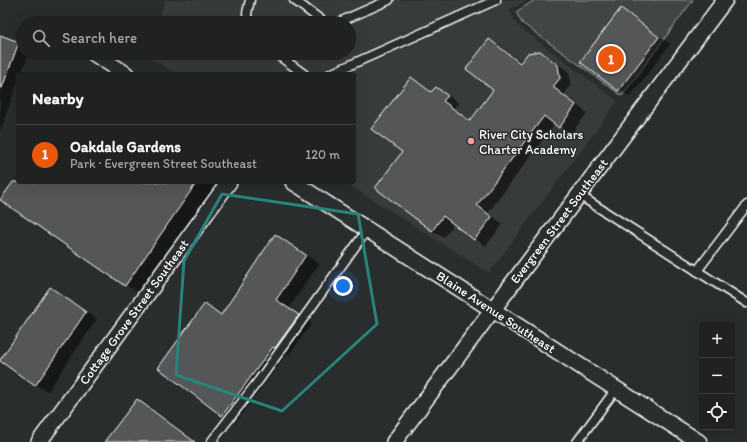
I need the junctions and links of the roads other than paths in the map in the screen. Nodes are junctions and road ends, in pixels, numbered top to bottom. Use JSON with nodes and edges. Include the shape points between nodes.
{"nodes":[{"id":1,"x":250,"y":0,"type":"edge"},
{"id":2,"x":294,"y":0,"type":"edge"},
{"id":3,"x":389,"y":0,"type":"edge"},
{"id":4,"x":496,"y":0,"type":"edge"},
{"id":5,"x":725,"y":0,"type":"edge"},
{"id":6,"x":247,"y":16,"type":"edge"},
{"id":7,"x":316,"y":16,"type":"edge"},
{"id":8,"x":353,"y":16,"type":"edge"},
{"id":9,"x":104,"y":60,"type":"edge"},
{"id":10,"x":285,"y":60,"type":"edge"},
{"id":11,"x":123,"y":72,"type":"edge"},
{"id":12,"x":301,"y":72,"type":"edge"},
{"id":13,"x":334,"y":72,"type":"edge"},
{"id":14,"x":228,"y":184,"type":"edge"},
{"id":15,"x":295,"y":184,"type":"edge"},
{"id":16,"x":579,"y":195,"type":"junction"},
{"id":17,"x":747,"y":205,"type":"edge"},
{"id":18,"x":367,"y":230,"type":"junction"},
{"id":19,"x":697,"y":271,"type":"junction"},
{"id":20,"x":747,"y":303,"type":"edge"},
{"id":21,"x":492,"y":310,"type":"junction"},
{"id":22,"x":616,"y":389,"type":"junction"},
{"id":23,"x":39,"y":442,"type":"edge"},
{"id":24,"x":212,"y":442,"type":"edge"},
{"id":25,"x":394,"y":442,"type":"edge"},
{"id":26,"x":577,"y":442,"type":"edge"},
{"id":27,"x":699,"y":442,"type":"edge"}],
"edges":[{"from":1,"to":6,"type":"lane"},
{"from":2,"to":7,"type":"lane"},
{"from":3,"to":8,"type":"lane"},
{"from":4,"to":13,"type":"lane"},
{"from":5,"to":16,"type":"street","name":"Evergreen Street Southeast"},
{"from":9,"to":11,"type":"street"},
{"from":10,"to":12,"type":"lane"},
{"from":14,"to":23,"type":"street","name":"Cottage Grove Street Southeast"},
{"from":15,"to":18,"type":"street","name":"Blaine Avenue Southeast"},
{"from":16,"to":19,"type":"lane"},
{"from":16,"to":21,"type":"street","name":"Evergreen Street Southeast"},
{"from":17,"to":19,"type":"lane"},
{"from":18,"to":21,"type":"street","name":"Blaine Avenue Southeast"},
{"from":18,"to":24,"type":"lane"},
{"from":19,"to":20,"type":"lane"},
{"from":21,"to":22,"type":"street","name":"Blaine Avenue Southeast"},
{"from":21,"to":25,"type":"street","name":"Evergreen Street Southeast"},
{"from":22,"to":26,"type":"lane"},
{"from":22,"to":27,"type":"street","name":"Blaine Avenue Southeast"}]}
